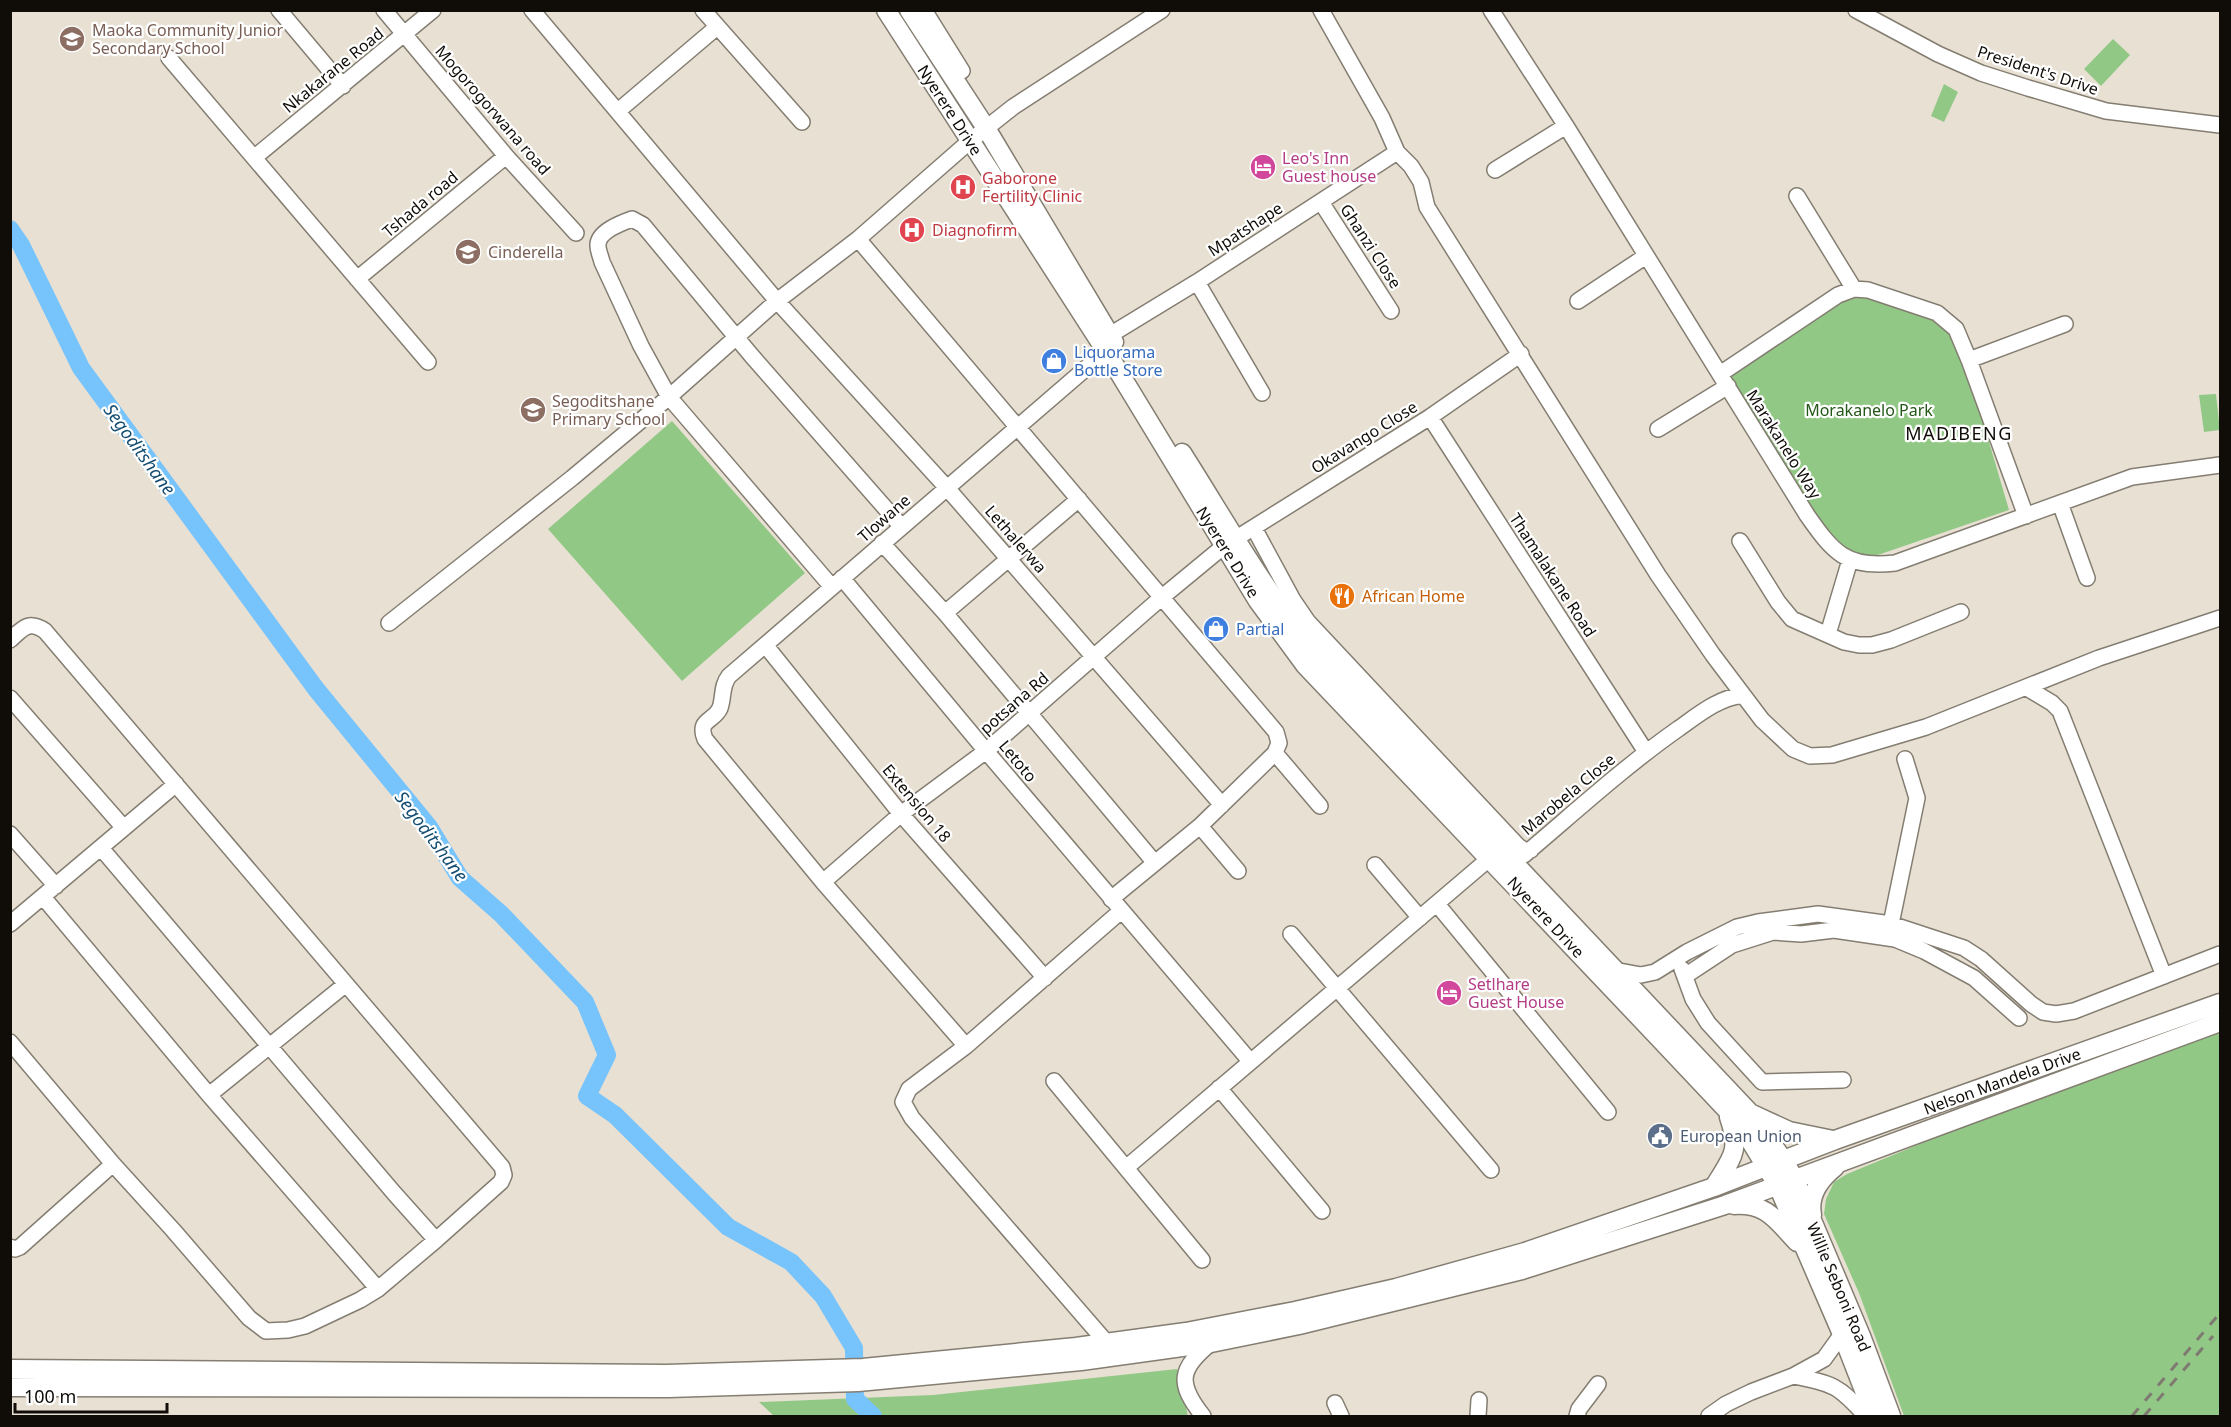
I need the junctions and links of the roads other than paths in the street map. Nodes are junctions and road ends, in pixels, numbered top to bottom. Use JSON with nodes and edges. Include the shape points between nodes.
{"nodes":[{"id":1,"x":279,"y":10,"type":"edge"},
{"id":2,"x":384,"y":10,"type":"edge"},
{"id":3,"x":433,"y":10,"type":"edge"},
{"id":4,"x":532,"y":10,"type":"edge"},
{"id":5,"x":703,"y":10,"type":"edge"},
{"id":6,"x":886,"y":10,"type":"edge"},
{"id":7,"x":909,"y":10,"type":"edge"},
{"id":8,"x":924,"y":10,"type":"edge"},
{"id":9,"x":1162,"y":10,"type":"edge"},
{"id":10,"x":1321,"y":10,"type":"edge"},
{"id":11,"x":1491,"y":10,"type":"edge"},
{"id":12,"x":1856,"y":10,"type":"edge"},
{"id":13,"x":717,"y":27,"type":"junction"},
{"id":14,"x":405,"y":35,"type":"junction"},
{"id":15,"x":169,"y":58,"type":"dead end"},
{"id":16,"x":962,"y":71,"type":"dead end"},
{"id":17,"x":343,"y":86,"type":"junction"},
{"id":18,"x":618,"y":111,"type":"junction"},
{"id":19,"x":802,"y":122,"type":"dead end"},
{"id":20,"x":2220,"y":125,"type":"edge"},
{"id":21,"x":1566,"y":126,"type":"junction"},
{"id":22,"x":986,"y":128,"type":"junction"},
{"id":23,"x":970,"y":141,"type":"junction"},
{"id":24,"x":1398,"y":152,"type":"junction"},
{"id":25,"x":506,"y":156,"type":"junction"},
{"id":26,"x":255,"y":157,"type":"junction"},
{"id":27,"x":1495,"y":170,"type":"dead end"},
{"id":28,"x":1797,"y":196,"type":"dead end"},
{"id":29,"x":1321,"y":201,"type":"junction"},
{"id":30,"x":576,"y":233,"type":"dead end"},
{"id":31,"x":858,"y":239,"type":"junction"},
{"id":32,"x":1647,"y":256,"type":"junction"},
{"id":33,"x":357,"y":279,"type":"junction"},
{"id":34,"x":1197,"y":282,"type":"junction"},
{"id":35,"x":1854,"y":289,"type":"junction"},
{"id":36,"x":777,"y":301,"type":"junction"},
{"id":37,"x":1578,"y":301,"type":"dead end"},
{"id":38,"x":1391,"y":311,"type":"dead end"},
{"id":39,"x":2065,"y":324,"type":"dead end"},
{"id":40,"x":736,"y":338,"type":"junction"},
{"id":41,"x":1108,"y":343,"type":"junction"},
{"id":42,"x":1521,"y":354,"type":"junction"},
{"id":43,"x":1970,"y":360,"type":"junction"},
{"id":44,"x":428,"y":362,"type":"dead end"},
{"id":45,"x":1724,"y":380,"type":"junction"},
{"id":46,"x":1262,"y":393,"type":"dead end"},
{"id":47,"x":669,"y":398,"type":"junction"},
{"id":48,"x":1430,"y":417,"type":"junction"},
{"id":49,"x":1019,"y":426,"type":"junction"},
{"id":50,"x":1658,"y":429,"type":"dead end"},
{"id":51,"x":2220,"y":465,"type":"edge"},
{"id":52,"x":947,"y":488,"type":"junction"},
{"id":53,"x":1079,"y":499,"type":"junction"},
{"id":54,"x":2060,"y":503,"type":"junction"},
{"id":55,"x":2026,"y":516,"type":"junction"},
{"id":56,"x":901,"y":526,"type":"junction"},
{"id":57,"x":1254,"y":528,"type":"junction"},
{"id":58,"x":1740,"y":541,"type":"dead end"},
{"id":59,"x":882,"y":543,"type":"junction"},
{"id":60,"x":1230,"y":543,"type":"junction"},
{"id":61,"x":1010,"y":559,"type":"junction"},
{"id":62,"x":1851,"y":560,"type":"junction"},
{"id":63,"x":2087,"y":579,"type":"dead end"},
{"id":64,"x":837,"y":583,"type":"junction"},
{"id":65,"x":1161,"y":598,"type":"junction"},
{"id":66,"x":1961,"y":612,"type":"dead end"},
{"id":67,"x":945,"y":613,"type":"junction"},
{"id":68,"x":2220,"y":618,"type":"edge"},
{"id":69,"x":389,"y":623,"type":"dead end"},
{"id":70,"x":1828,"y":634,"type":"junction"},
{"id":71,"x":10,"y":640,"type":"edge"},
{"id":72,"x":766,"y":646,"type":"junction"},
{"id":73,"x":1095,"y":657,"type":"junction"},
{"id":74,"x":2027,"y":688,"type":"junction"},
{"id":75,"x":1743,"y":695,"type":"junction"},
{"id":76,"x":10,"y":698,"type":"edge"},
{"id":77,"x":1029,"y":714,"type":"junction"},
{"id":78,"x":986,"y":751,"type":"junction"},
{"id":79,"x":1646,"y":752,"type":"junction"},
{"id":80,"x":1275,"y":753,"type":"junction"},
{"id":81,"x":1905,"y":759,"type":"dead end"},
{"id":82,"x":176,"y":784,"type":"junction"},
{"id":83,"x":1222,"y":805,"type":"junction"},
{"id":84,"x":1320,"y":806,"type":"dead end"},
{"id":85,"x":901,"y":814,"type":"junction"},
{"id":86,"x":1200,"y":826,"type":"junction"},
{"id":87,"x":124,"y":828,"type":"junction"},
{"id":88,"x":10,"y":834,"type":"edge"},
{"id":89,"x":101,"y":848,"type":"junction"},
{"id":90,"x":1531,"y":850,"type":"junction"},
{"id":91,"x":1490,"y":858,"type":"junction"},
{"id":92,"x":1155,"y":863,"type":"junction"},
{"id":93,"x":1514,"y":864,"type":"junction"},
{"id":94,"x":1375,"y":865,"type":"dead end"},
{"id":95,"x":1238,"y":871,"type":"dead end"},
{"id":96,"x":823,"y":882,"type":"junction"},
{"id":97,"x":56,"y":886,"type":"junction"},
{"id":98,"x":43,"y":897,"type":"junction"},
{"id":99,"x":1437,"y":904,"type":"junction"},
{"id":100,"x":1116,"y":905,"type":"junction"},
{"id":101,"x":1420,"y":918,"type":"junction"},
{"id":102,"x":10,"y":924,"type":"edge"},
{"id":103,"x":1892,"y":924,"type":"junction"},
{"id":104,"x":1291,"y":934,"type":"dead end"},
{"id":105,"x":2220,"y":954,"type":"edge"},
{"id":106,"x":1678,"y":957,"type":"junction"},
{"id":107,"x":1614,"y":970,"type":"junction"},
{"id":108,"x":1655,"y":972,"type":"junction"},
{"id":109,"x":1685,"y":976,"type":"junction"},
{"id":110,"x":2164,"y":976,"type":"junction"},
{"id":111,"x":1045,"y":978,"type":"junction"},
{"id":112,"x":346,"y":984,"type":"junction"},
{"id":113,"x":1336,"y":988,"type":"junction"},
{"id":114,"x":1644,"y":1001,"type":"junction"},
{"id":115,"x":2220,"y":1003,"type":"edge"},
{"id":116,"x":2019,"y":1018,"type":"dead end"},
{"id":117,"x":2220,"y":1022,"type":"edge"},
{"id":118,"x":10,"y":1042,"type":"edge"},
{"id":119,"x":268,"y":1045,"type":"junction"},
{"id":120,"x":966,"y":1046,"type":"junction"},
{"id":121,"x":1250,"y":1061,"type":"junction"},
{"id":122,"x":1843,"y":1080,"type":"dead end"},
{"id":123,"x":1054,"y":1081,"type":"dead end"},
{"id":124,"x":1219,"y":1088,"type":"junction"},
{"id":125,"x":208,"y":1095,"type":"junction"},
{"id":126,"x":1726,"y":1110,"type":"junction"},
{"id":127,"x":1608,"y":1112,"type":"dead end"},
{"id":128,"x":1750,"y":1113,"type":"junction"},
{"id":129,"x":1835,"y":1140,"type":"junction"},
{"id":130,"x":1784,"y":1159,"type":"junction"},
{"id":131,"x":112,"y":1164,"type":"junction"},
{"id":132,"x":1838,"y":1164,"type":"junction"},
{"id":133,"x":1126,"y":1167,"type":"junction"},
{"id":134,"x":1767,"y":1167,"type":"junction"},
{"id":135,"x":1491,"y":1170,"type":"dead end"},
{"id":136,"x":1787,"y":1183,"type":"junction"},
{"id":137,"x":1714,"y":1186,"type":"junction"},
{"id":138,"x":1725,"y":1205,"type":"junction"},
{"id":139,"x":1322,"y":1211,"type":"dead end"},
{"id":140,"x":436,"y":1240,"type":"junction"},
{"id":141,"x":1812,"y":1246,"type":"junction"},
{"id":142,"x":10,"y":1247,"type":"edge"},
{"id":143,"x":1202,"y":1260,"type":"dead end"},
{"id":144,"x":378,"y":1289,"type":"junction"},
{"id":145,"x":1842,"y":1334,"type":"junction"},
{"id":146,"x":1106,"y":1342,"type":"junction"},
{"id":147,"x":1211,"y":1343,"type":"junction"},
{"id":148,"x":10,"y":1369,"type":"edge"},
{"id":149,"x":861,"y":1375,"type":"junction"},
{"id":150,"x":1793,"y":1376,"type":"junction"},
{"id":151,"x":772,"y":1378,"type":"junction"},
{"id":152,"x":1598,"y":1384,"type":"dead end"},
{"id":153,"x":10,"y":1387,"type":"edge"},
{"id":154,"x":1479,"y":1400,"type":"dead end"},
{"id":155,"x":1203,"y":1416,"type":"edge"},
{"id":156,"x":1478,"y":1416,"type":"edge"},
{"id":157,"x":1577,"y":1416,"type":"edge"},
{"id":158,"x":1709,"y":1416,"type":"edge"},
{"id":159,"x":1866,"y":1416,"type":"edge"},
{"id":160,"x":1874,"y":1416,"type":"edge"},
{"id":161,"x":1891,"y":1416,"type":"edge"}],
"edges":[{"from":1,"to":17,"type":"street"},
{"from":2,"to":14,"type":"street","name":"Mogorogorwana road"},
{"from":3,"to":14,"type":"street","name":"Nkakarane Road"},
{"from":4,"to":18,"type":"street","name":"Lethalerwa"},
{"from":5,"to":13,"type":"street"},
{"from":6,"to":23,"type":"main road","name":"Nyerere Drive"},
{"from":7,"to":22,"type":"main road","name":"Nyerere Drive"},
{"from":8,"to":16,"type":"street"},
{"from":9,"to":22,"type":"street"},
{"from":10,"to":24,"type":"street"},
{"from":11,"to":21,"type":"street","name":"Marakanelo Way"},
{"from":12,"to":20,"type":"street","name":"President's Drive","via":[[1938,54],[2028,88],[2106,111]]},
{"from":13,"to":18,"type":"street"},
{"from":13,"to":19,"type":"street"},
{"from":14,"to":17,"type":"street","name":"Nkakarane Road"},
{"from":14,"to":25,"type":"street","name":"Mogorogorwana road"},
{"from":15,"to":26,"type":"street"},
{"from":17,"to":26,"type":"street","name":"Nkakarane Road"},
{"from":18,"to":36,"type":"street","name":"Lethalerwa"},
{"from":21,"to":27,"type":"street"},
{"from":21,"to":32,"type":"street","name":"Marakanelo Way"},
{"from":22,"to":23,"type":"street"},
{"from":22,"to":41,"type":"main road","name":"Nyerere Drive"},
{"from":23,"to":31,"type":"street"},
{"from":23,"to":41,"type":"main road","name":"Nyerere Drive"},
{"from":24,"to":29,"type":"street","name":"Mpatshape"},
{"from":24,"to":42,"type":"street","via":[[1421,182],[1427,207]]},
{"from":25,"to":30,"type":"street","name":"Mogorogorwana road"},
{"from":25,"to":33,"type":"street","name":"Tshada road"},
{"from":26,"to":33,"type":"street"},
{"from":28,"to":35,"type":"street"},
{"from":29,"to":34,"type":"street","name":"Mpatshape"},
{"from":29,"to":38,"type":"street","name":"Ghanzi Close"},
{"from":31,"to":36,"type":"street"},
{"from":31,"to":49,"type":"street"},
{"from":32,"to":37,"type":"street"},
{"from":32,"to":45,"type":"street","name":"Marakanelo Way"},
{"from":33,"to":44,"type":"street"},
{"from":34,"to":41,"type":"street","name":"Mpatshape"},
{"from":34,"to":46,"type":"street"},
{"from":35,"to":43,"type":"street","via":[[1937,313],[1956,329]]},
{"from":35,"to":45,"type":"street","via":[[1838,295]]},
{"from":36,"to":40,"type":"street"},
{"from":36,"to":52,"type":"street","name":"Lethalerwa"},
{"from":39,"to":43,"type":"street"},
{"from":40,"to":47,"type":"street"},
{"from":40,"to":47,"type":"street","name":"Letoto","via":[[637,220],[624,222],[603,235],[598,247],[602,262]]},
{"from":40,"to":56,"type":"street"},
{"from":41,"to":49,"type":"street","name":"Tlowane"},
{"from":41,"to":60,"type":"main road","name":"Nyerere Drive"},
{"from":42,"to":48,"type":"street","name":"Okavango Close"},
{"from":42,"to":75,"type":"street","via":[[1658,575]]},
{"from":43,"to":55,"type":"street"},
{"from":45,"to":50,"type":"street"},
{"from":45,"to":62,"type":"street","name":"Marakanelo Way","via":[[1826,542]]},
{"from":47,"to":64,"type":"street","name":"Letoto"},
{"from":47,"to":69,"type":"street"},
{"from":48,"to":57,"type":"street","name":"Okavango Close"},
{"from":48,"to":79,"type":"street","name":"Thamalakane Road"},
{"from":49,"to":52,"type":"street","name":"Tlowane"},
{"from":49,"to":53,"type":"street"},
{"from":51,"to":54,"type":"street","name":"Marakanelo Way","via":[[2132,477]]},
{"from":52,"to":56,"type":"street","name":"Tlowane"},
{"from":52,"to":61,"type":"street","name":"Lethalerwa"},
{"from":53,"to":61,"type":"street"},
{"from":53,"to":65,"type":"street"},
{"from":54,"to":55,"type":"street","name":"Marakanelo Way"},
{"from":54,"to":63,"type":"street"},
{"from":55,"to":62,"type":"street","name":"Marakanelo Way","via":[[1895,563],[1857,564]]},
{"from":56,"to":59,"type":"street","name":"Tlowane"},
{"from":57,"to":60,"type":"street","name":"Okavango Close"},
{"from":57,"to":90,"type":"street","via":[[1308,622],[1518,846]]},
{"from":58,"to":70,"type":"street","via":[[1792,620]]},
{"from":59,"to":64,"type":"street","name":"Tlowane"},
{"from":59,"to":67,"type":"street"},
{"from":60,"to":65,"type":"street","name":"potsana Rd"},
{"from":60,"to":91,"type":"main road","name":"Nyerere Drive","via":[[1258,601],[1305,665]]},
{"from":60,"to":93,"type":"main road","name":"Nyerere Drive","via":[[1313,650]]},
{"from":61,"to":67,"type":"street"},
{"from":61,"to":73,"type":"street","name":"Lethalerwa"},
{"from":62,"to":70,"type":"street"},
{"from":64,"to":72,"type":"street","name":"Tlowane"},
{"from":64,"to":78,"type":"street","name":"Letoto"},
{"from":65,"to":73,"type":"street","name":"potsana Rd"},
{"from":65,"to":80,"type":"street","via":[[1276,732],[1279,743]]},
{"from":66,"to":70,"type":"street","via":[[1872,645],[1844,642]]},
{"from":67,"to":77,"type":"street"},
{"from":68,"to":74,"type":"street","via":[[2099,658]]},
{"from":71,"to":82,"type":"street","via":[[31,625],[45,631]]},
{"from":72,"to":85,"type":"street","name":"Extension 18"},
{"from":72,"to":96,"type":"street","name":"Tlowane","via":[[725,681],[719,709],[702,730],[705,739]]},
{"from":73,"to":77,"type":"street","name":"potsana Rd"},
{"from":73,"to":83,"type":"street","name":"Lethalerwa"},
{"from":74,"to":75,"type":"street","via":[[1926,727],[1832,755],[1810,756],[1793,749]]},
{"from":74,"to":110,"type":"street","via":[[2060,711]]},
{"from":75,"to":79,"type":"street","name":"Marobela Close","via":[[1714,705]]},
{"from":76,"to":87,"type":"street"},
{"from":77,"to":78,"type":"street","name":"potsana Rd"},
{"from":77,"to":92,"type":"street"},
{"from":78,"to":85,"type":"street","name":"potsana Rd"},
{"from":78,"to":100,"type":"street","name":"Letoto"},
{"from":79,"to":90,"type":"street","name":"Marobela Close"},
{"from":80,"to":83,"type":"street"},
{"from":80,"to":84,"type":"street"},
{"from":81,"to":103,"type":"street","via":[[1917,798]]},
{"from":82,"to":87,"type":"street"},
{"from":82,"to":112,"type":"street"},
{"from":83,"to":86,"type":"street"},
{"from":85,"to":96,"type":"street","name":"potsana Rd"},
{"from":85,"to":111,"type":"street","name":"Extension 18"},
{"from":86,"to":92,"type":"street"},
{"from":86,"to":95,"type":"street"},
{"from":87,"to":89,"type":"street"},
{"from":88,"to":97,"type":"street"},
{"from":89,"to":97,"type":"street"},
{"from":89,"to":119,"type":"street"},
{"from":90,"to":93,"type":"street","name":"Marobela Close"},
{"from":91,"to":99,"type":"street"},
{"from":91,"to":126,"type":"main road","name":"Nyerere Drive"},
{"from":92,"to":100,"type":"street"},
{"from":93,"to":107,"type":"main road","name":"Nyerere Drive"},
{"from":94,"to":101,"type":"street"},
{"from":96,"to":120,"type":"street"},
{"from":97,"to":98,"type":"street"},
{"from":98,"to":102,"type":"street"},
{"from":98,"to":125,"type":"street"},
{"from":99,"to":101,"type":"street"},
{"from":99,"to":127,"type":"street"},
{"from":100,"to":111,"type":"street"},
{"from":100,"to":121,"type":"street","name":"Letoto"},
{"from":101,"to":113,"type":"street"},
{"from":103,"to":106,"type":"street","via":[[1818,914],[1758,922],[1737,927]]},
{"from":103,"to":110,"type":"street","via":[[1964,948],[2043,1012],[2074,1011]]},
{"from":104,"to":113,"type":"street"},
{"from":105,"to":110,"type":"street"},
{"from":106,"to":108,"type":"street"},
{"from":106,"to":109,"type":"street"},
{"from":107,"to":108,"type":"street","via":[[1641,975]]},
{"from":107,"to":114,"type":"main road","name":"Nyerere Drive"},
{"from":108,"to":114,"type":"street"},
{"from":109,"to":116,"type":"street","via":[[1732,945],[1773,933],[1834,930],[1894,939],[1924,951],[1974,978]]},
{"from":109,"to":122,"type":"street","via":[[1708,1023],[1762,1082]]},
{"from":111,"to":120,"type":"street"},
{"from":112,"to":119,"type":"street"},
{"from":112,"to":140,"type":"street","via":[[502,1167],[501,1182]]},
{"from":113,"to":121,"type":"street"},
{"from":113,"to":135,"type":"street"},
{"from":114,"to":128,"type":"main road","name":"Nyerere Drive"},
{"from":115,"to":129,"type":"main road","name":"Nelson Mandela Drive"},
{"from":117,"to":132,"type":"main road","name":"Nelson Mandela Drive"},
{"from":118,"to":131,"type":"street"},
{"from":119,"to":125,"type":"street"},
{"from":119,"to":140,"type":"street"},
{"from":120,"to":146,"type":"street","via":[[909,1089],[903,1102],[905,1108]]},
{"from":121,"to":124,"type":"street"},
{"from":123,"to":133,"type":"street"},
{"from":124,"to":133,"type":"street"},
{"from":124,"to":139,"type":"street"},
{"from":125,"to":144,"type":"street"},
{"from":126,"to":134,"type":"main road","name":"Nyerere Drive"},
{"from":126,"to":137,"type":"main road","via":[[1735,1144]]},
{"from":128,"to":129,"type":"main road","via":[[1789,1131]]},
{"from":128,"to":130,"type":"main road","name":"Nyerere Drive"},
{"from":129,"to":130,"type":"main road","name":"Nelson Mandela Drive"},
{"from":130,"to":134,"type":"main road","name":"Nelson Mandela Drive"},
{"from":130,"to":136,"type":"main road","name":"Willie Seboni Road"},
{"from":131,"to":142,"type":"street","via":[[20,1247]]},
{"from":131,"to":144,"type":"street","via":[[249,1318],[266,1330],[304,1326]]},
{"from":132,"to":136,"type":"main road","name":"Nelson Mandela Drive"},
{"from":132,"to":141,"type":"main road","via":[[1823,1178],[1810,1200]]},
{"from":133,"to":143,"type":"street"},
{"from":134,"to":136,"type":"main road","name":"Willie Seboni Road"},
{"from":134,"to":137,"type":"main road","name":"Nelson Mandela Drive"},
{"from":136,"to":138,"type":"main road","name":"Nelson Mandela Drive"},
{"from":136,"to":141,"type":"main road","name":"Willie Seboni Road"},
{"from":137,"to":146,"type":"main road","name":"Nelson Mandela Drive","via":[[1525,1252],[1396,1288],[1186,1332]]},
{"from":138,"to":141,"type":"main road","via":[[1755,1205]]},
{"from":138,"to":147,"type":"main road","name":"Nelson Mandela Drive","via":[[1522,1270]]},
{"from":140,"to":144,"type":"street"},
{"from":141,"to":145,"type":"main road","name":"Willie Seboni Road"},
{"from":141,"to":161,"type":"main road","name":"Willie Seboni Road","via":[[1861,1336]]},
{"from":145,"to":150,"type":"street","via":[[1824,1359]]},
{"from":145,"to":160,"type":"main road","name":"Willie Seboni Road"},
{"from":146,"to":149,"type":"main road","name":"Nelson Mandela Drive"},
{"from":147,"to":149,"type":"main road","name":"Nelson Mandela Drive","via":[[1081,1361]]},
{"from":147,"to":155,"type":"street","via":[[1190,1363],[1185,1377],[1193,1404]]},
{"from":148,"to":151,"type":"main road"},
{"from":149,"to":151,"type":"main road"},
{"from":150,"to":158,"type":"street","via":[[1751,1392]]},
{"from":150,"to":159,"type":"street","via":[[1828,1383],[1841,1390]]},
{"from":151,"to":153,"type":"main road","via":[[669,1388]]},
{"from":152,"to":157,"type":"street"},
{"from":154,"to":156,"type":"street"}]}
